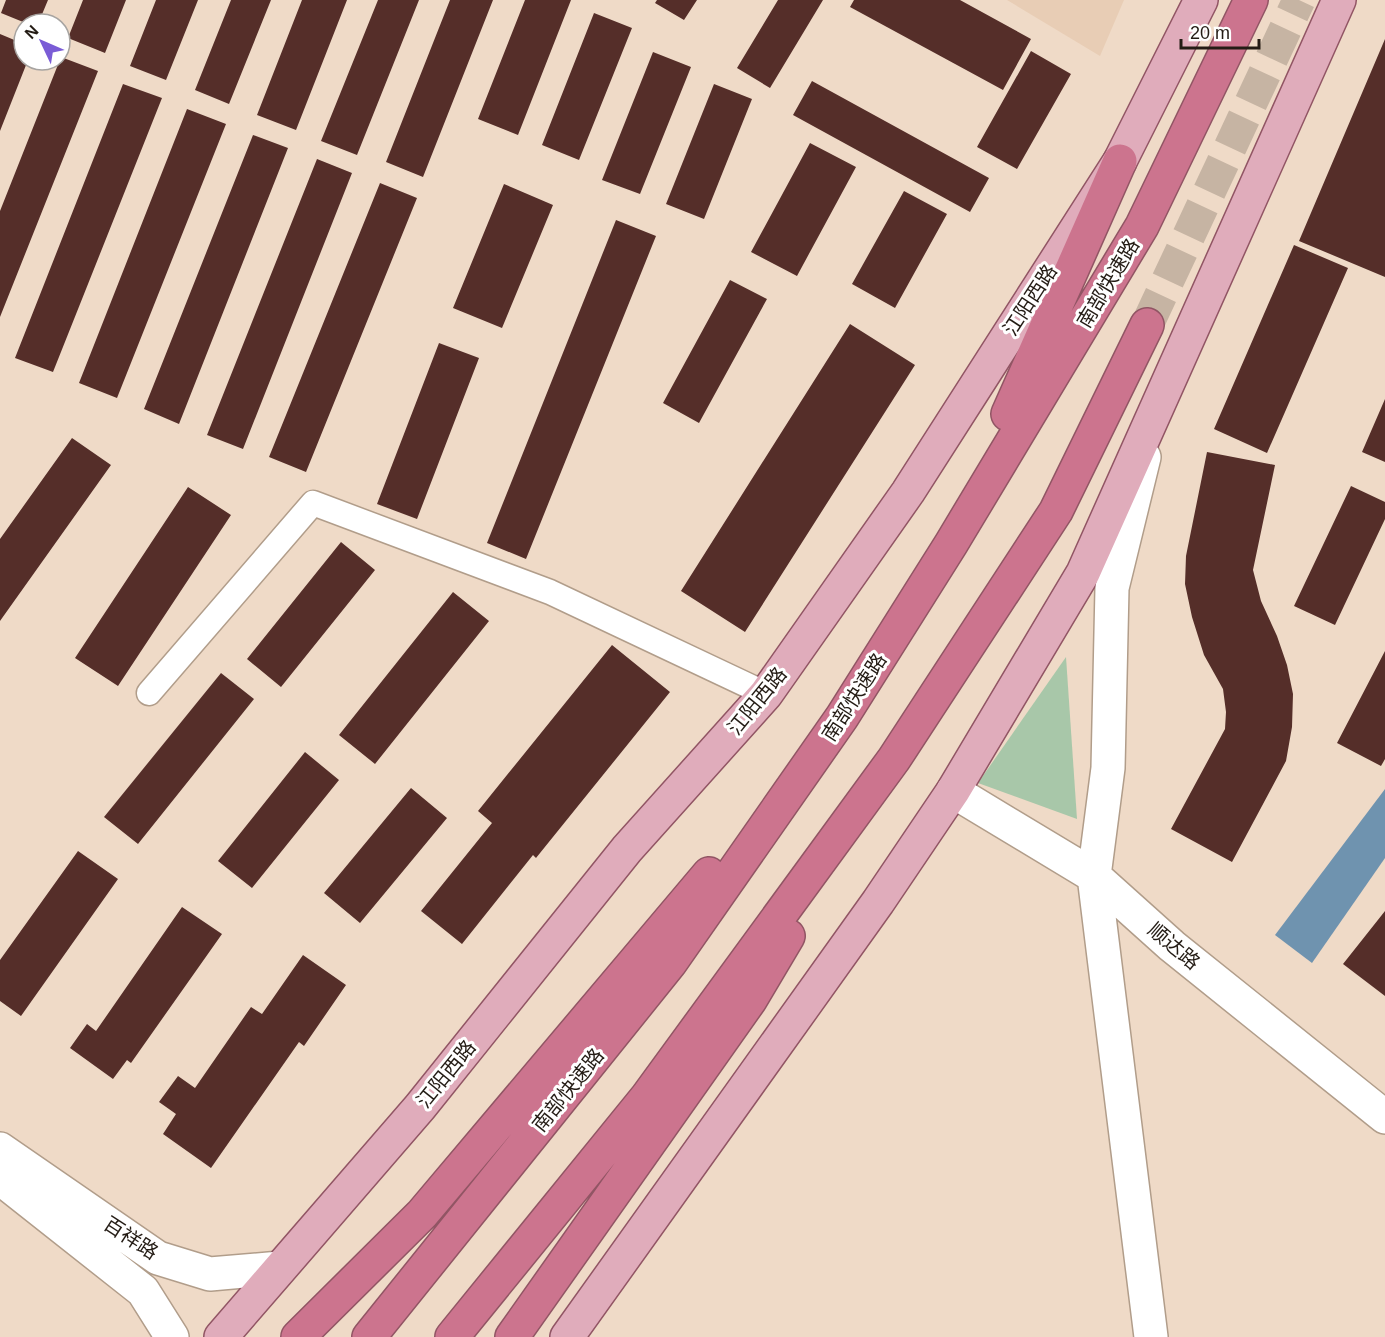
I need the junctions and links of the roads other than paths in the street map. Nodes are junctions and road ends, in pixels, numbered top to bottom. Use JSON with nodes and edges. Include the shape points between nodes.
{"nodes":[{"id":1,"x":1201,"y":0,"type":"edge"},
{"id":2,"x":1251,"y":0,"type":"edge"},
{"id":3,"x":1339,"y":0,"type":"edge"},
{"id":4,"x":1120,"y":161,"type":"junction"},
{"id":5,"x":1146,"y":325,"type":"tunnel mouth"},
{"id":6,"x":1154,"y":417,"type":"junction"},
{"id":7,"x":951,"y":544,"type":"junction"},
{"id":8,"x":149,"y":693,"type":"dead end"},
{"id":9,"x":766,"y":694,"type":"junction"},
{"id":10,"x":842,"y":717,"type":"junction"},
{"id":11,"x":894,"y":759,"type":"junction"},
{"id":12,"x":953,"y":790,"type":"junction"},
{"id":13,"x":1094,"y":876,"type":"junction"},
{"id":14,"x":1385,"y":1117,"type":"edge"},
{"id":15,"x":0,"y":1149,"type":"edge"},
{"id":16,"x":0,"y":1178,"type":"edge"},
{"id":17,"x":422,"y":1214,"type":"junction"},
{"id":18,"x":280,"y":1268,"type":"junction"},
{"id":19,"x":556,"y":1276,"type":"junction"},
{"id":20,"x":172,"y":1337,"type":"edge"},
{"id":21,"x":221,"y":1337,"type":"edge"},
{"id":22,"x":298,"y":1337,"type":"edge"},
{"id":23,"x":323,"y":1337,"type":"edge"},
{"id":24,"x":369,"y":1337,"type":"edge"},
{"id":25,"x":452,"y":1337,"type":"edge"},
{"id":26,"x":506,"y":1337,"type":"edge"},
{"id":27,"x":512,"y":1337,"type":"edge"},
{"id":28,"x":567,"y":1337,"type":"edge"},
{"id":29,"x":1151,"y":1337,"type":"edge"}],
"edges":[{"from":1,"to":4,"type":"main road","name":"江阳西路"},
{"from":2,"to":7,"type":"highway","name":"南部快速路","via":[[1142,226]]},
{"from":3,"to":6,"type":"main road"},
{"from":4,"to":7,"type":"highway"},
{"from":4,"to":9,"type":"main road","name":"江阳西路","via":[[908,492]]},
{"from":5,"to":11,"type":"highway","via":[[1056,511]]},
{"from":6,"to":12,"type":"main road","via":[[1083,573]]},
{"from":6,"to":13,"type":"street","via":[[1112,588],[1108,768]]},
{"from":7,"to":10,"type":"highway","name":"南部快速路"},
{"from":8,"to":9,"type":"street","via":[[313,503],[550,592]]},
{"from":9,"to":18,"type":"main road","name":"江阳西路","via":[[627,849],[420,1107]]},
{"from":10,"to":17,"type":"highway"},
{"from":10,"to":24,"type":"highway","name":"南部快速路","via":[[670,963]]},
{"from":11,"to":19,"type":"highway","via":[[750,1000]]},
{"from":11,"to":25,"type":"highway","via":[[647,1097]]},
{"from":12,"to":13,"type":"street","name":"顺达路"},
{"from":12,"to":28,"type":"main road","via":[[878,902]]},
{"from":13,"to":14,"type":"street","name":"顺达路","via":[[1172,946]]},
{"from":13,"to":29,"type":"street"},
{"from":15,"to":18,"type":"street","name":"百祥路","via":[[158,1258],[210,1274]]},
{"from":16,"to":20,"type":"street","name":"百祥路","via":[[143,1291]]},
{"from":17,"to":22,"type":"highway"},
{"from":17,"to":23,"type":"highway"},
{"from":18,"to":21,"type":"main road","name":"江阳西路"},
{"from":19,"to":26,"type":"highway"},
{"from":19,"to":27,"type":"highway"}]}
